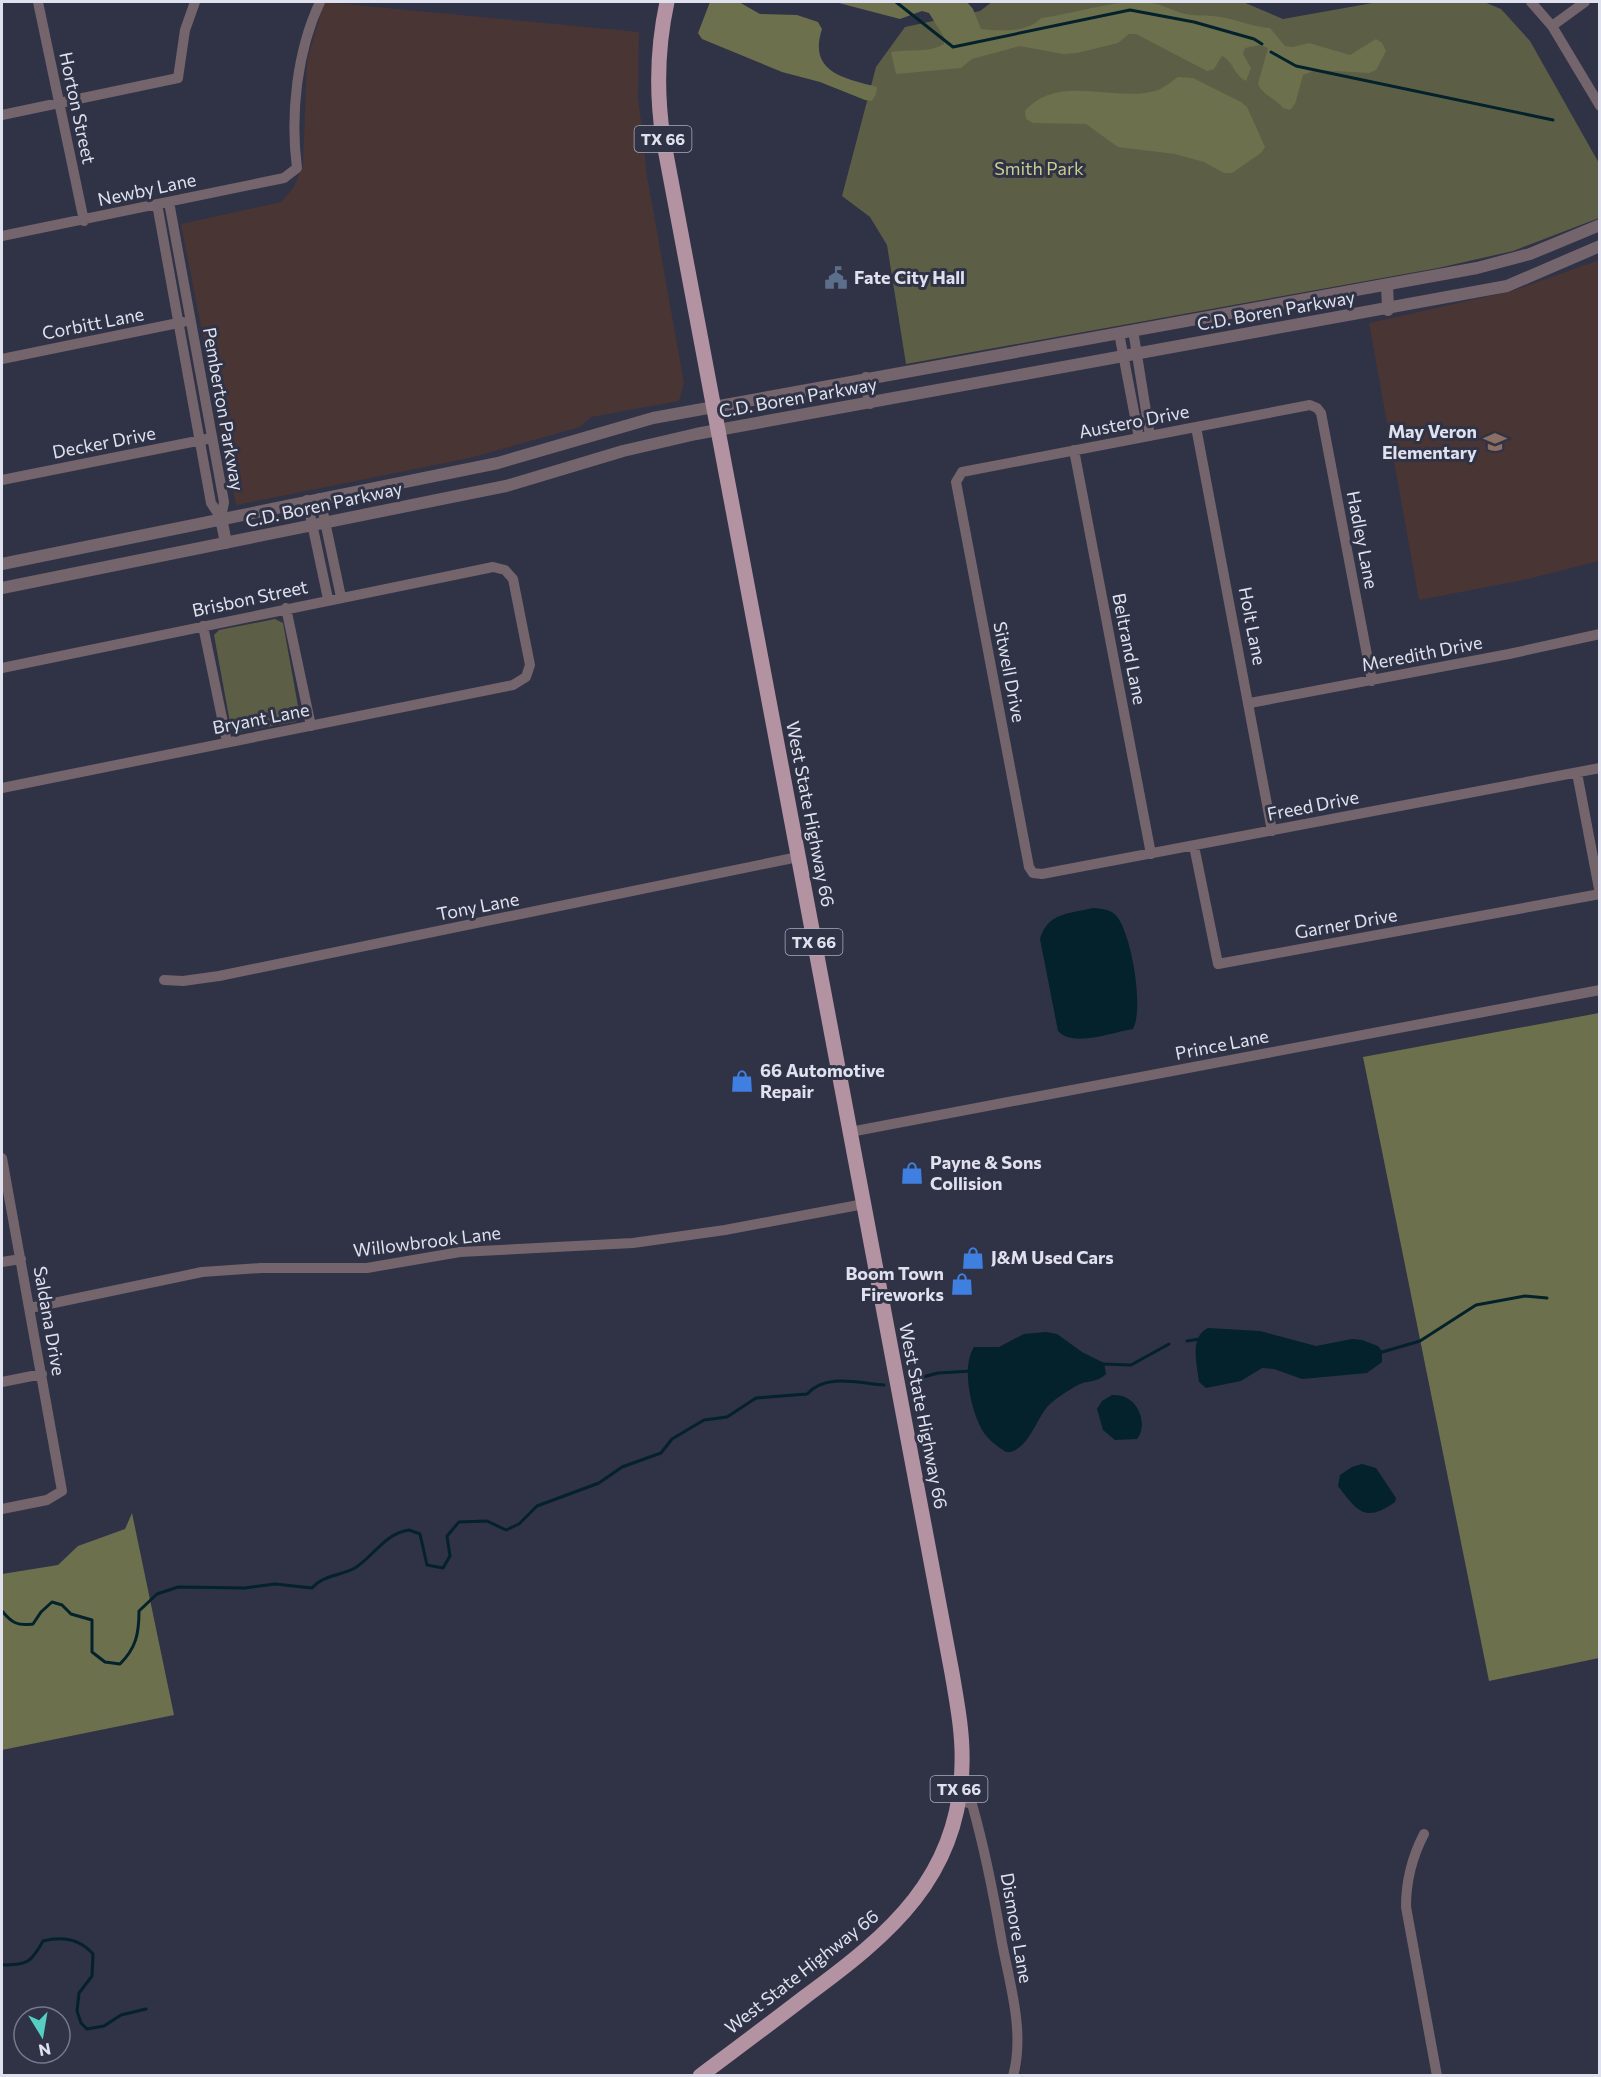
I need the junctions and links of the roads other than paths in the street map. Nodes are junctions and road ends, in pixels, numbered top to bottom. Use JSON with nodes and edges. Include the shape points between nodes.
{"nodes":[{"id":1,"x":38,"y":2,"type":"edge"},
{"id":2,"x":195,"y":2,"type":"edge"},
{"id":3,"x":320,"y":2,"type":"edge"},
{"id":4,"x":667,"y":2,"type":"edge"},
{"id":5,"x":1530,"y":2,"type":"edge"},
{"id":6,"x":1585,"y":2,"type":"edge"},
{"id":7,"x":1552,"y":26,"type":"junction"},
{"id":8,"x":58,"y":102,"type":"junction"},
{"id":9,"x":1599,"y":106,"type":"edge"},
{"id":10,"x":2,"y":115,"type":"edge"},
{"id":11,"x":163,"y":203,"type":"junction"},
{"id":12,"x":84,"y":220,"type":"junction"},
{"id":13,"x":1599,"y":225,"type":"edge"},
{"id":14,"x":2,"y":236,"type":"edge"},
{"id":15,"x":1599,"y":246,"type":"edge"},
{"id":16,"x":1387,"y":285,"type":"junction"},
{"id":17,"x":1388,"y":309,"type":"junction"},
{"id":18,"x":185,"y":322,"type":"junction"},
{"id":19,"x":1133,"y":330,"type":"junction"},
{"id":20,"x":1119,"y":333,"type":"junction"},
{"id":21,"x":1137,"y":354,"type":"junction"},
{"id":22,"x":1123,"y":357,"type":"junction"},
{"id":23,"x":2,"y":359,"type":"edge"},
{"id":24,"x":866,"y":378,"type":"junction"},
{"id":25,"x":870,"y":403,"type":"junction"},
{"id":26,"x":714,"y":407,"type":"junction"},
{"id":27,"x":1317,"y":408,"type":"joint"},
{"id":28,"x":1196,"y":427,"type":"junction"},
{"id":29,"x":717,"y":430,"type":"junction"},
{"id":30,"x":1145,"y":437,"type":"junction"},
{"id":31,"x":213,"y":438,"type":"junction"},
{"id":32,"x":200,"y":440,"type":"junction"},
{"id":33,"x":1074,"y":450,"type":"junction"},
{"id":34,"x":958,"y":476,"type":"joint"},
{"id":35,"x":2,"y":480,"type":"edge"},
{"id":36,"x":320,"y":498,"type":"junction"},
{"id":37,"x":307,"y":500,"type":"junction"},
{"id":38,"x":221,"y":518,"type":"junction"},
{"id":39,"x":324,"y":523,"type":"junction"},
{"id":40,"x":311,"y":525,"type":"junction"},
{"id":41,"x":226,"y":543,"type":"junction"},
{"id":42,"x":2,"y":564,"type":"edge"},
{"id":43,"x":2,"y":588,"type":"edge"},
{"id":44,"x":341,"y":597,"type":"junction"},
{"id":45,"x":328,"y":599,"type":"junction"},
{"id":46,"x":286,"y":608,"type":"junction"},
{"id":47,"x":203,"y":626,"type":"junction"},
{"id":48,"x":1599,"y":634,"type":"edge"},
{"id":49,"x":2,"y":668,"type":"edge"},
{"id":50,"x":526,"y":677,"type":"joint"},
{"id":51,"x":1372,"y":681,"type":"junction"},
{"id":52,"x":1250,"y":703,"type":"junction"},
{"id":53,"x":311,"y":726,"type":"junction"},
{"id":54,"x":227,"y":742,"type":"junction"},
{"id":55,"x":1599,"y":768,"type":"edge"},
{"id":56,"x":1577,"y":773,"type":"junction"},
{"id":57,"x":2,"y":788,"type":"edge"},
{"id":58,"x":1272,"y":831,"type":"junction"},
{"id":59,"x":1194,"y":846,"type":"junction"},
{"id":60,"x":1151,"y":854,"type":"junction"},
{"id":61,"x":798,"y":857,"type":"junction"},
{"id":62,"x":1033,"y":873,"type":"joint"},
{"id":63,"x":1599,"y":894,"type":"edge"},
{"id":64,"x":164,"y":980,"type":"dead end"},
{"id":65,"x":1599,"y":990,"type":"edge"},
{"id":66,"x":850,"y":1132,"type":"junction"},
{"id":67,"x":2,"y":1158,"type":"edge"},
{"id":68,"x":864,"y":1204,"type":"junction"},
{"id":69,"x":21,"y":1259,"type":"junction"},
{"id":70,"x":2,"y":1262,"type":"edge"},
{"id":71,"x":30,"y":1308,"type":"junction"},
{"id":72,"x":42,"y":1374,"type":"junction"},
{"id":73,"x":2,"y":1382,"type":"edge"},
{"id":74,"x":2,"y":1509,"type":"edge"},
{"id":75,"x":957,"y":1800,"type":"junction"},
{"id":76,"x":1424,"y":1834,"type":"dead end"},
{"id":77,"x":700,"y":2076,"type":"edge"},
{"id":78,"x":1013,"y":2076,"type":"edge"},
{"id":79,"x":1437,"y":2076,"type":"edge"}],
"edges":[{"from":1,"to":8,"type":"street","name":"Horton Street"},
{"from":2,"to":8,"type":"street","via":[[185,30],[178,78]]},
{"from":3,"to":11,"type":"street","name":"Newby Lane","via":[[297,80],[297,168],[284,178]]},
{"from":4,"to":26,"type":"main road","number":"TX 66","via":[[658,60],[661,122]]},
{"from":5,"to":7,"type":"street"},
{"from":6,"to":7,"type":"street"},
{"from":7,"to":9,"type":"street"},
{"from":8,"to":10,"type":"street"},
{"from":8,"to":12,"type":"street","name":"Horton Street"},
{"from":11,"to":12,"type":"street","name":"Newby Lane"},
{"from":11,"to":18,"type":"street","name":"Pemberton Parkway"},
{"from":12,"to":14,"type":"street","name":"Newby Lane"},
{"from":13,"to":16,"type":"street","name":"C.D. Boren Parkway","via":[[1530,254]]},
{"from":15,"to":17,"type":"street","name":"C.D. Boren Parkway","via":[[1507,286]]},
{"from":16,"to":17,"type":"street"},
{"from":16,"to":19,"type":"street","name":"C.D. Boren Parkway"},
{"from":17,"to":21,"type":"street","name":"C.D. Boren Parkway"},
{"from":18,"to":23,"type":"street","name":"Corbitt Lane"},
{"from":18,"to":31,"type":"street","name":"Pemberton Parkway"},
{"from":18,"to":32,"type":"street","name":"Pemberton Parkway"},
{"from":19,"to":20,"type":"street","name":"C.D. Boren Parkway"},
{"from":19,"to":21,"type":"street"},
{"from":20,"to":22,"type":"street"},
{"from":20,"to":24,"type":"street","name":"C.D. Boren Parkway"},
{"from":21,"to":22,"type":"street","name":"C.D. Boren Parkway"},
{"from":21,"to":30,"type":"street"},
{"from":22,"to":25,"type":"street","name":"C.D. Boren Parkway"},
{"from":22,"to":30,"type":"street"},
{"from":24,"to":25,"type":"street"},
{"from":24,"to":26,"type":"street","name":"C.D. Boren Parkway"},
{"from":25,"to":29,"type":"street","name":"C.D. Boren Parkway"},
{"from":26,"to":29,"type":"main road","number":"TX 66"},
{"from":26,"to":36,"type":"street","name":"C.D. Boren Parkway","via":[[653,418],[498,463]]},
{"from":27,"to":28,"type":"street","name":"Austero Drive","via":[[1310,405]]},
{"from":27,"to":51,"type":"street","name":"Hadley Lane"},
{"from":28,"to":30,"type":"street","name":"Austero Drive"},
{"from":28,"to":52,"type":"street","name":"Holt Lane"},
{"from":29,"to":39,"type":"street","name":"C.D. Boren Parkway","via":[[623,451],[506,486]]},
{"from":29,"to":61,"type":"main road","name":"West State Highway 66","number":"TX 66"},
{"from":30,"to":33,"type":"street","name":"Austero Drive"},
{"from":31,"to":32,"type":"street","name":"Decker Drive"},
{"from":31,"to":38,"type":"street","name":"Pemberton Parkway","via":[[224,502]]},
{"from":32,"to":35,"type":"street","name":"Decker Drive"},
{"from":32,"to":38,"type":"street","name":"Pemberton Parkway","via":[[212,503]]},
{"from":33,"to":34,"type":"street","name":"Austero Drive","via":[[962,472]]},
{"from":33,"to":60,"type":"street","name":"Beltrand Lane"},
{"from":34,"to":62,"type":"street","name":"Sitwell Drive","via":[[956,482],[1026,855]]},
{"from":36,"to":37,"type":"street","name":"C.D. Boren Parkway"},
{"from":36,"to":39,"type":"street"},
{"from":37,"to":38,"type":"street","name":"C.D. Boren Parkway"},
{"from":37,"to":40,"type":"street"},
{"from":38,"to":41,"type":"street"},
{"from":38,"to":42,"type":"street","name":"C.D. Boren Parkway"},
{"from":39,"to":40,"type":"street","name":"C.D. Boren Parkway"},
{"from":39,"to":44,"type":"street"},
{"from":40,"to":41,"type":"street","name":"C.D. Boren Parkway"},
{"from":40,"to":45,"type":"street"},
{"from":41,"to":43,"type":"street","name":"C.D. Boren Parkway"},
{"from":44,"to":45,"type":"street","name":"Brisbon Street"},
{"from":44,"to":50,"type":"street","name":"Brisbon Street","via":[[493,567],[505,570],[513,579],[528,654]]},
{"from":45,"to":46,"type":"street","name":"Brisbon Street"},
{"from":46,"to":47,"type":"street","name":"Brisbon Street"},
{"from":46,"to":53,"type":"street"},
{"from":47,"to":49,"type":"street","name":"Brisbon Street"},
{"from":47,"to":54,"type":"street"},
{"from":48,"to":51,"type":"street","name":"Meredith Drive"},
{"from":50,"to":53,"type":"street","name":"Bryant Lane","via":[[513,685]]},
{"from":51,"to":52,"type":"street","name":"Meredith Drive"},
{"from":52,"to":58,"type":"street","name":"Holt Lane"},
{"from":53,"to":54,"type":"street","name":"Bryant Lane"},
{"from":54,"to":57,"type":"street","name":"Bryant Lane"},
{"from":55,"to":56,"type":"street","name":"Freed Drive"},
{"from":56,"to":58,"type":"street","name":"Freed Drive"},
{"from":56,"to":63,"type":"street"},
{"from":58,"to":59,"type":"street","name":"Freed Drive"},
{"from":59,"to":60,"type":"street","name":"Freed Drive"},
{"from":59,"to":63,"type":"street","name":"Garner Drive","via":[[1218,964]]},
{"from":60,"to":62,"type":"street","name":"Freed Drive"},
{"from":61,"to":64,"type":"street","name":"Tony Lane","via":[[219,976]]},
{"from":61,"to":66,"type":"main road","name":"West State Highway 66","number":"TX 66"},
{"from":65,"to":66,"type":"street","name":"Prince Lane"},
{"from":66,"to":68,"type":"main road","name":"West State Highway 66","number":"TX 66"},
{"from":67,"to":69,"type":"street","name":"Saldana Drive"},
{"from":68,"to":71,"type":"street","name":"Willowbrook Lane","via":[[633,1244],[460,1252],[367,1268],[283,1267],[202,1272]]},
{"from":68,"to":75,"type":"main road","name":"West State Highway 66","number":"TX 66","via":[[959,1717],[962,1765]]},
{"from":69,"to":70,"type":"street"},
{"from":69,"to":71,"type":"street","name":"Saldana Drive"},
{"from":71,"to":72,"type":"street","name":"Saldana Drive"},
{"from":72,"to":73,"type":"street"},
{"from":72,"to":74,"type":"street","name":"Saldana Drive","via":[[62,1491],[47,1500]]},
{"from":75,"to":77,"type":"main road","name":"West State Highway 66","number":"TX 66","via":[[949,1835],[936,1865],[901,1918],[863,1953]]},
{"from":75,"to":78,"type":"street","name":"Dismore Lane","via":[[972,1804],[985,1850],[1016,2021],[1017,2058]]},
{"from":76,"to":79,"type":"street","via":[[1415,1851],[1406,1888],[1406,1907]]}]}
